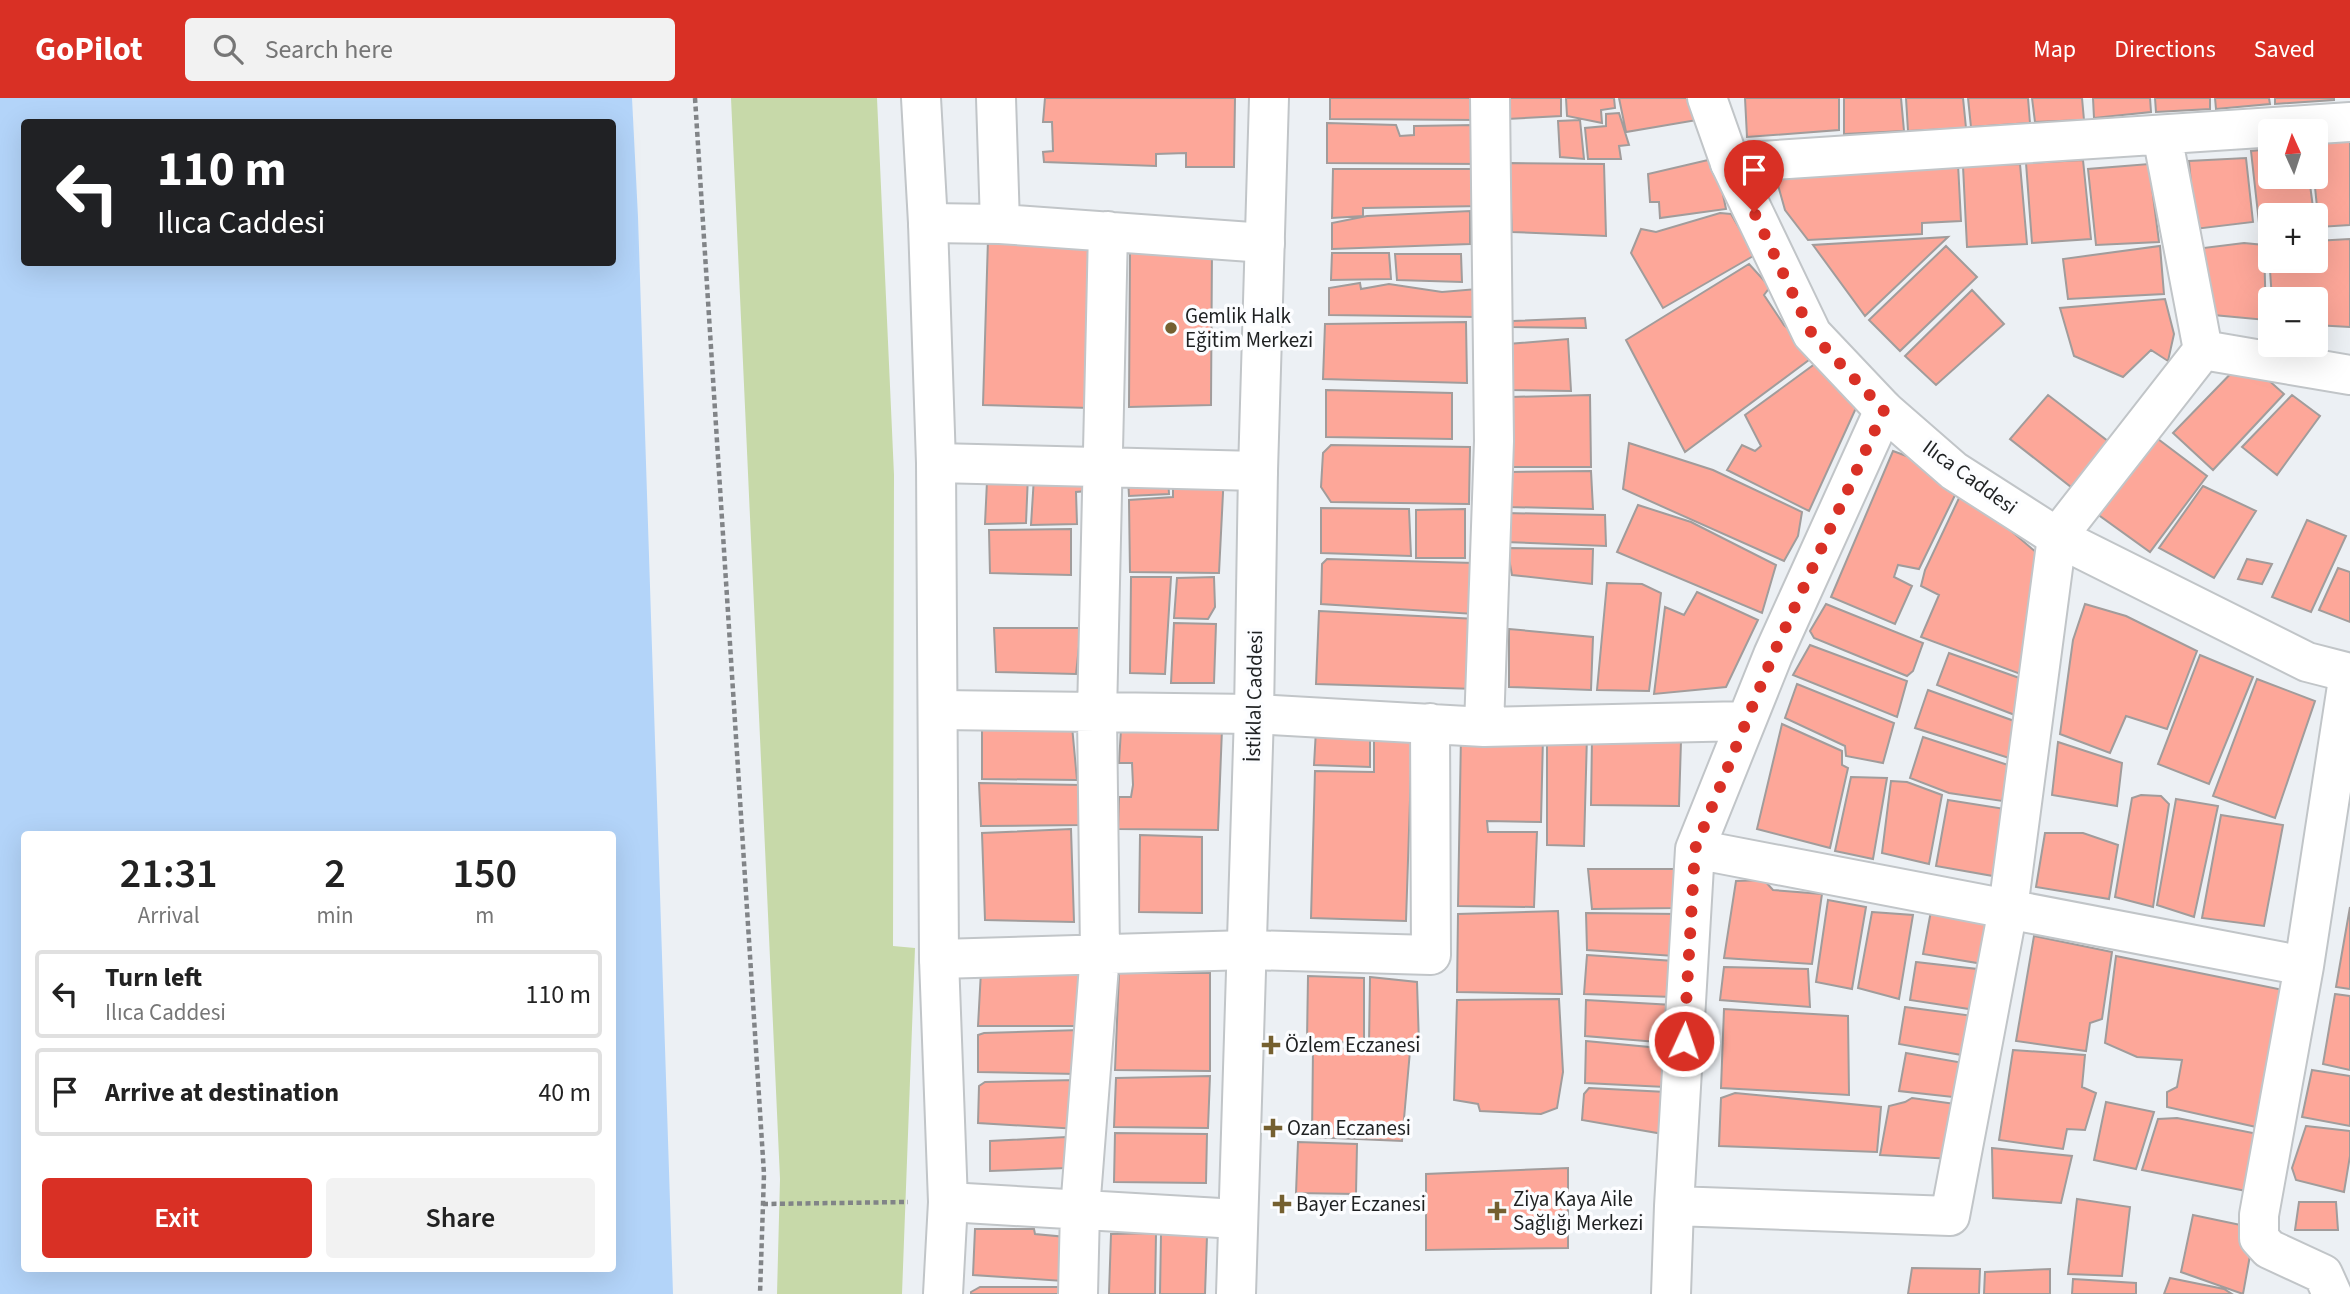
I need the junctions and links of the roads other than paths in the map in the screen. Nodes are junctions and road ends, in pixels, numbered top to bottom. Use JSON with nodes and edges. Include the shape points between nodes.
{"nodes":[{"id":1,"x":921,"y":98,"type":"edge"},
{"id":2,"x":996,"y":98,"type":"edge"},
{"id":3,"x":1269,"y":98,"type":"edge"},
{"id":4,"x":1490,"y":98,"type":"edge"},
{"id":5,"x":1707,"y":98,"type":"edge"},
{"id":6,"x":2350,"y":122,"type":"edge"},
{"id":7,"x":2162,"y":135,"type":"junction"},
{"id":8,"x":1730,"y":163,"type":"junction"},
{"id":9,"x":928,"y":223,"type":"junction"},
{"id":10,"x":1000,"y":224,"type":"junction"},
{"id":11,"x":1108,"y":231,"type":"junction"},
{"id":12,"x":1265,"y":243,"type":"junction"},
{"id":13,"x":2203,"y":350,"type":"junction"},
{"id":14,"x":2350,"y":375,"type":"edge"},
{"id":15,"x":1884,"y":410,"type":"junction"},
{"id":16,"x":936,"y":463,"type":"junction"},
{"id":17,"x":1102,"y":467,"type":"junction"},
{"id":18,"x":1258,"y":471,"type":"junction"},
{"id":19,"x":2057,"y":537,"type":"junction"},
{"id":20,"x":2349,"y":673,"type":"edge"},
{"id":21,"x":939,"y":710,"type":"junction"},
{"id":22,"x":1254,"y":713,"type":"junction"},
{"id":23,"x":1097,"y":714,"type":"junction"},
{"id":24,"x":1746,"y":721,"type":"junction"},
{"id":25,"x":1430,"y":723,"type":"junction"},
{"id":26,"x":1484,"y":727,"type":"junction"},
{"id":27,"x":1695,"y":849,"type":"junction"},
{"id":28,"x":2008,"y":909,"type":"junction"},
{"id":29,"x":1248,"y":950,"type":"junction"},
{"id":30,"x":1100,"y":953,"type":"junction"},
{"id":31,"x":939,"y":959,"type":"junction"},
{"id":32,"x":2304,"y":966,"type":"junction"},
{"id":33,"x":948,"y":1202,"type":"junction"},
{"id":34,"x":1674,"y":1206,"type":"junction"},
{"id":35,"x":1080,"y":1210,"type":"junction"},
{"id":36,"x":1237,"y":1219,"type":"junction"},
{"id":37,"x":943,"y":1294,"type":"edge"},
{"id":38,"x":1077,"y":1294,"type":"edge"},
{"id":39,"x":1236,"y":1294,"type":"edge"},
{"id":40,"x":1671,"y":1294,"type":"edge"},
{"id":41,"x":2332,"y":1294,"type":"edge"}],
"edges":[{"from":1,"to":9,"type":"street"},
{"from":2,"to":10,"type":"street"},
{"from":3,"to":12,"type":"street","name":"İstiklal Caddesi"},
{"from":4,"to":26,"type":"street","via":[[1494,441]]},
{"from":5,"to":8,"type":"street","name":"Ilıca Caddesi"},
{"from":6,"to":7,"type":"street"},
{"from":7,"to":8,"type":"street"},
{"from":7,"to":13,"type":"street"},
{"from":8,"to":15,"type":"street","name":"Ilıca Caddesi","via":[[1812,334]]},
{"from":9,"to":10,"type":"street"},
{"from":9,"to":16,"type":"street"},
{"from":10,"to":11,"type":"street"},
{"from":11,"to":12,"type":"street"},
{"from":11,"to":17,"type":"street"},
{"from":12,"to":18,"type":"street","name":"İstiklal Caddesi"},
{"from":13,"to":14,"type":"street"},
{"from":13,"to":19,"type":"street"},
{"from":15,"to":19,"type":"street","name":"Ilıca Caddesi","via":[[1954,471]]},
{"from":15,"to":24,"type":"street"},
{"from":16,"to":17,"type":"street"},
{"from":16,"to":21,"type":"street"},
{"from":17,"to":18,"type":"street"},
{"from":17,"to":23,"type":"street"},
{"from":18,"to":22,"type":"street","name":"İstiklal Caddesi"},
{"from":19,"to":20,"type":"street","name":"Ilıca Caddesi","via":[[2307,662]]},
{"from":19,"to":28,"type":"street"},
{"from":20,"to":32,"type":"street"},
{"from":21,"to":23,"type":"street"},
{"from":21,"to":31,"type":"street"},
{"from":22,"to":23,"type":"street"},
{"from":22,"to":25,"type":"street"},
{"from":22,"to":29,"type":"street","name":"İstiklal Caddesi"},
{"from":23,"to":30,"type":"street"},
{"from":24,"to":26,"type":"street"},
{"from":24,"to":27,"type":"street"},
{"from":25,"to":26,"type":"street"},
{"from":25,"to":29,"type":"street","via":[[1431,955]]},
{"from":27,"to":28,"type":"street"},
{"from":27,"to":34,"type":"street"},
{"from":28,"to":32,"type":"street"},
{"from":28,"to":34,"type":"street","via":[[1950,1216]]},
{"from":29,"to":30,"type":"street"},
{"from":29,"to":36,"type":"street","name":"İstiklal Caddesi"},
{"from":30,"to":31,"type":"street"},
{"from":30,"to":35,"type":"street"},
{"from":31,"to":33,"type":"street"},
{"from":32,"to":41,"type":"street","via":[[2259,1215],[2259,1238],[2269,1249],[2323,1274]]},
{"from":33,"to":35,"type":"street"},
{"from":33,"to":37,"type":"street"},
{"from":34,"to":40,"type":"street"},
{"from":35,"to":36,"type":"street"},
{"from":35,"to":38,"type":"street"},
{"from":36,"to":39,"type":"street","name":"İstiklal Caddesi"}]}
